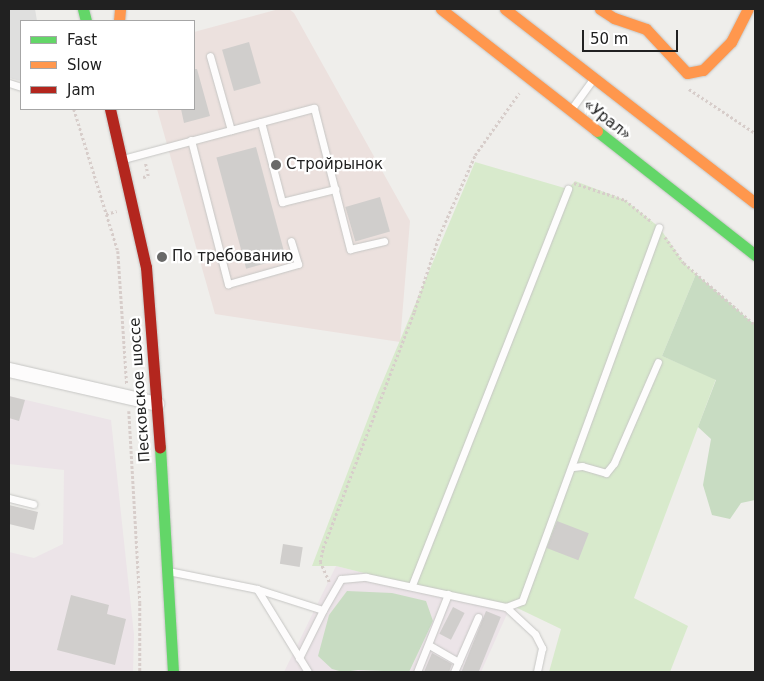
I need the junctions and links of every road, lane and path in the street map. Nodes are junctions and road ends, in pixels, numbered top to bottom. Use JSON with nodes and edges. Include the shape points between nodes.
{"nodes":[{"id":1,"x":441,"y":9,"type":"edge"},
{"id":2,"x":505,"y":9,"type":"edge"},
{"id":3,"x":600,"y":9,"type":"edge"},
{"id":4,"x":748,"y":9,"type":"edge"},
{"id":5,"x":210,"y":56,"type":"dead end"},
{"id":6,"x":687,"y":73,"type":"junction"},
{"id":7,"x":594,"y":78,"type":"junction"},
{"id":8,"x":522,"y":88,"type":"dead end"},
{"id":9,"x":74,"y":110,"type":"edge"},
{"id":10,"x":110,"y":110,"type":"edge"},
{"id":11,"x":570,"y":110,"type":"junction"},
{"id":12,"x":261,"y":122,"type":"junction"},
{"id":13,"x":231,"y":130,"type":"junction"},
{"id":14,"x":755,"y":133,"type":"edge"},
{"id":15,"x":191,"y":140,"type":"junction"},
{"id":16,"x":122,"y":159,"type":"junction"},
{"id":17,"x":335,"y":189,"type":"junction"},
{"id":18,"x":568,"y":189,"type":"joint"},
{"id":19,"x":755,"y":203,"type":"edge"},
{"id":20,"x":659,"y":227,"type":"junction"},
{"id":21,"x":291,"y":241,"type":"dead end"},
{"id":22,"x":384,"y":241,"type":"dead end"},
{"id":23,"x":755,"y":255,"type":"edge"},
{"id":24,"x":755,"y":325,"type":"edge"},
{"id":25,"x":658,"y":362,"type":"dead end"},
{"id":26,"x":9,"y":370,"type":"edge"},
{"id":27,"x":128,"y":397,"type":"junction"},
{"id":28,"x":158,"y":404,"type":"junction"},
{"id":29,"x":573,"y":467,"type":"junction"},
{"id":30,"x":9,"y":498,"type":"edge"},
{"id":31,"x":33,"y":504,"type":"dead end"},
{"id":32,"x":168,"y":571,"type":"junction"},
{"id":33,"x":412,"y":585,"type":"junction"},
{"id":34,"x":257,"y":589,"type":"junction"},
{"id":35,"x":334,"y":593,"type":"junction"},
{"id":36,"x":448,"y":594,"type":"junction"},
{"id":37,"x":506,"y":607,"type":"junction"},
{"id":38,"x":323,"y":610,"type":"junction"},
{"id":39,"x":478,"y":617,"type":"dead end"},
{"id":40,"x":429,"y":645,"type":"junction"},
{"id":41,"x":299,"y":658,"type":"junction"},
{"id":42,"x":458,"y":662,"type":"junction"},
{"id":43,"x":140,"y":672,"type":"edge"},
{"id":44,"x":173,"y":672,"type":"edge"},
{"id":45,"x":308,"y":672,"type":"edge"},
{"id":46,"x":418,"y":672,"type":"edge"},
{"id":47,"x":454,"y":672,"type":"edge"},
{"id":48,"x":537,"y":672,"type":"edge"}],
"edges":[{"from":1,"to":11,"type":"main road","name":"«Урал»"},
{"from":2,"to":7,"type":"main road","name":"«Урал»"},
{"from":3,"to":6,"type":"main road","via":[[614,18],[646,29]]},
{"from":4,"to":6,"type":"main road","via":[[731,42],[703,70]]},
{"from":5,"to":13,"type":"lane"},
{"from":6,"to":14,"type":"path","via":[[685,86]]},
{"from":7,"to":11,"type":"lane"},
{"from":7,"to":19,"type":"main road","name":"«Урал»"},
{"from":8,"to":35,"type":"path","via":[[475,156],[439,236],[414,312],[323,548],[320,562]]},
{"from":9,"to":27,"type":"path","via":[[118,251]]},
{"from":10,"to":16,"type":"main road","name":"Песковское шоссе"},
{"from":11,"to":23,"type":"main road","name":"«Урал»"},
{"from":12,"to":13,"type":"lane"},
{"from":12,"to":17,"type":"lane","via":[[282,202]]},
{"from":12,"to":17,"type":"lane","via":[[314,108]]},
{"from":13,"to":15,"type":"lane"},
{"from":15,"to":16,"type":"lane"},
{"from":15,"to":21,"type":"lane","via":[[228,284],[298,264]]},
{"from":16,"to":28,"type":"main road","name":"Песковское шоссе","via":[[146,266]]},
{"from":17,"to":22,"type":"lane","via":[[350,249]]},
{"from":18,"to":20,"type":"path","via":[[576,181],[625,200]]},
{"from":18,"to":33,"type":"lane"},
{"from":20,"to":24,"type":"path","via":[[684,264]]},
{"from":20,"to":29,"type":"lane"},
{"from":25,"to":29,"type":"lane","via":[[614,463],[606,473],[582,466]]},
{"from":26,"to":27,"type":"street"},
{"from":27,"to":28,"type":"street"},
{"from":27,"to":43,"type":"path","via":[[140,603]]},
{"from":28,"to":32,"type":"main road","name":"Песковское шоссе"},
{"from":29,"to":37,"type":"lane","via":[[522,602]]},
{"from":30,"to":31,"type":"lane"},
{"from":32,"to":34,"type":"lane"},
{"from":32,"to":44,"type":"main road","name":"Песковское шоссе"},
{"from":33,"to":35,"type":"lane","via":[[366,577],[341,580]]},
{"from":33,"to":36,"type":"lane"},
{"from":34,"to":38,"type":"lane"},
{"from":34,"to":41,"type":"lane"},
{"from":35,"to":38,"type":"lane"},
{"from":36,"to":37,"type":"lane"},
{"from":36,"to":40,"type":"lane"},
{"from":37,"to":48,"type":"lane","via":[[535,634],[542,648]]},
{"from":38,"to":41,"type":"lane"},
{"from":39,"to":42,"type":"lane"},
{"from":40,"to":42,"type":"lane"},
{"from":40,"to":46,"type":"lane"},
{"from":41,"to":45,"type":"lane"},
{"from":42,"to":47,"type":"lane"}]}
